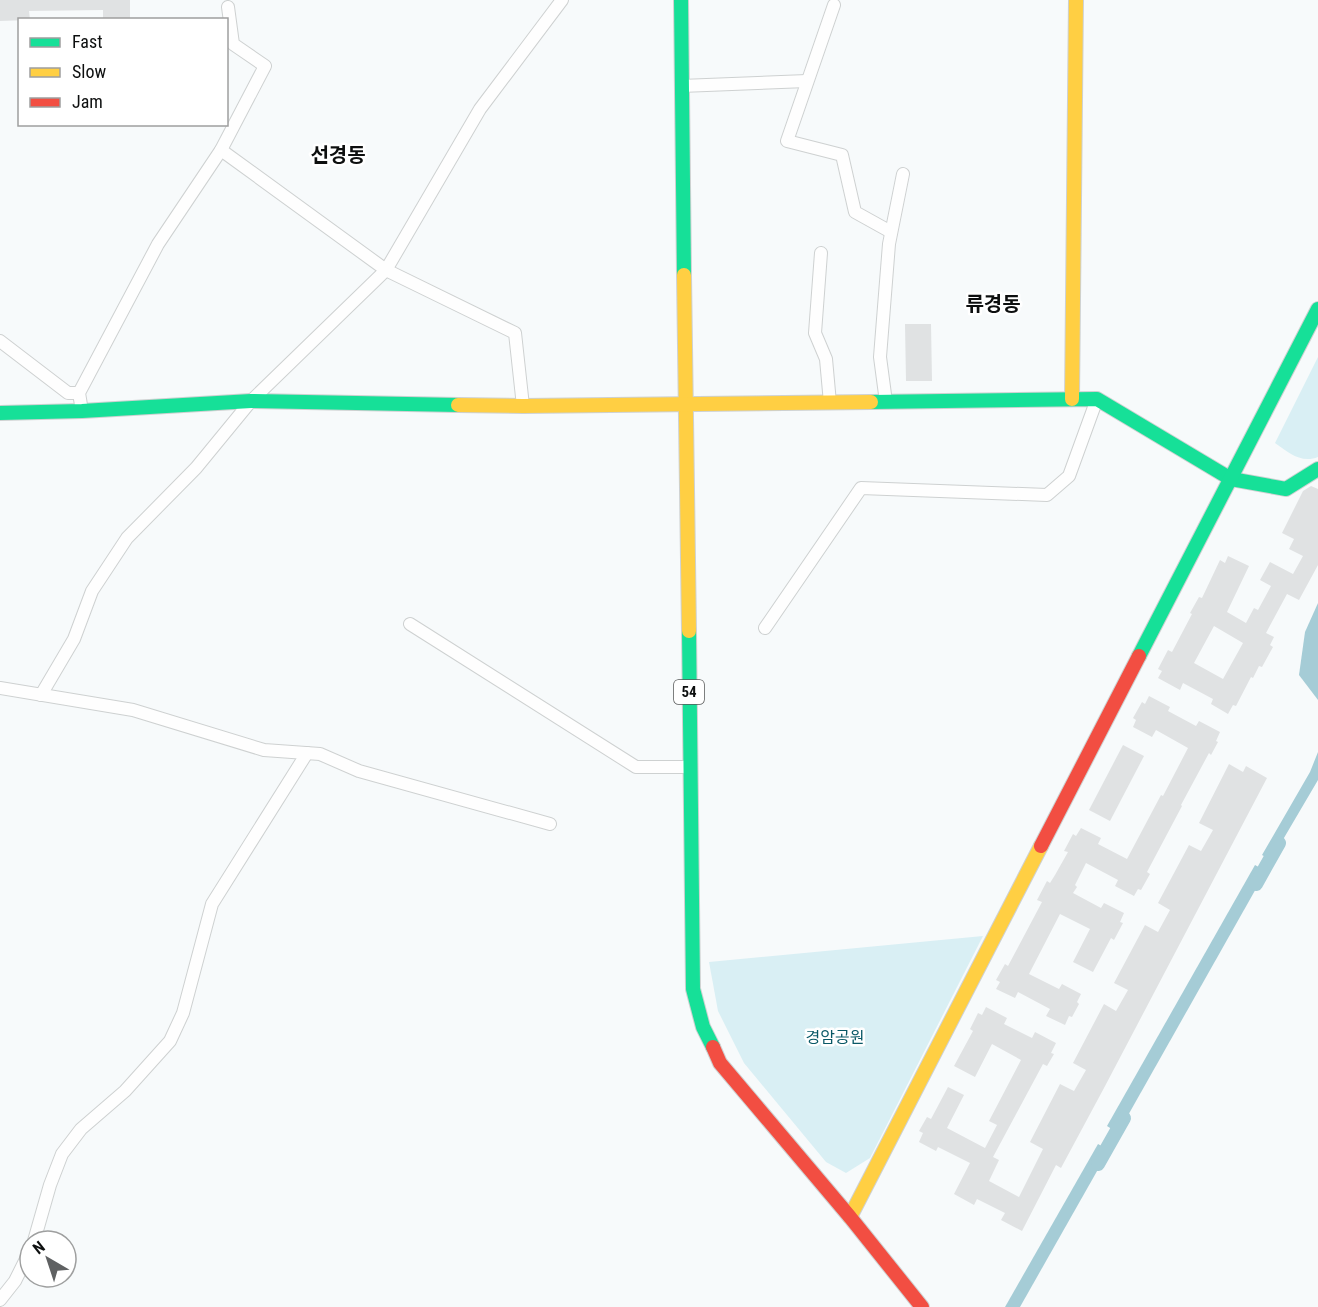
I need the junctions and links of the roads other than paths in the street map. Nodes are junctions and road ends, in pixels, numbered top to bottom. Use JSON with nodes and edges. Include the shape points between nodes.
{"nodes":[{"id":1,"x":562,"y":0,"type":"edge"},
{"id":2,"x":681,"y":0,"type":"edge"},
{"id":3,"x":1076,"y":0,"type":"edge"},
{"id":4,"x":834,"y":5,"type":"dead end"},
{"id":5,"x":228,"y":7,"type":"dead end"},
{"id":6,"x":807,"y":81,"type":"junction"},
{"id":7,"x":681,"y":86,"type":"junction"},
{"id":8,"x":221,"y":150,"type":"junction"},
{"id":9,"x":903,"y":174,"type":"dead end"},
{"id":10,"x":891,"y":232,"type":"junction"},
{"id":11,"x":820,"y":253,"type":"dead end"},
{"id":12,"x":386,"y":270,"type":"junction"},
{"id":13,"x":1318,"y":309,"type":"edge"},
{"id":14,"x":0,"y":341,"type":"edge"},
{"id":15,"x":79,"y":393,"type":"junction"},
{"id":16,"x":1072,"y":399,"type":"junction"},
{"id":17,"x":1097,"y":399,"type":"junction"},
{"id":18,"x":251,"y":401,"type":"junction"},
{"id":19,"x":830,"y":402,"type":"junction"},
{"id":20,"x":886,"y":402,"type":"junction"},
{"id":21,"x":685,"y":404,"type":"junction"},
{"id":22,"x":522,"y":406,"type":"junction"},
{"id":23,"x":82,"y":411,"type":"junction"},
{"id":24,"x":0,"y":413,"type":"edge"},
{"id":25,"x":1318,"y":469,"type":"edge"},
{"id":26,"x":1232,"y":479,"type":"junction"},
{"id":27,"x":410,"y":624,"type":"dead end"},
{"id":28,"x":765,"y":628,"type":"dead end"},
{"id":29,"x":0,"y":688,"type":"edge"},
{"id":30,"x":41,"y":695,"type":"junction"},
{"id":31,"x":307,"y":753,"type":"junction"},
{"id":32,"x":690,"y":767,"type":"junction"},
{"id":33,"x":550,"y":824,"type":"dead end"},
{"id":34,"x":850,"y":1217,"type":"junction"},
{"id":35,"x":37,"y":1229,"type":"edge"},
{"id":36,"x":18,"y":1275,"type":"edge"},
{"id":37,"x":0,"y":1300,"type":"edge"},
{"id":38,"x":922,"y":1307,"type":"edge"}],
"edges":[{"from":1,"to":12,"type":"street","via":[[480,109]]},
{"from":2,"to":7,"type":"street","number":"54"},
{"from":3,"to":16,"type":"street"},
{"from":4,"to":6,"type":"street"},
{"from":5,"to":8,"type":"street","via":[[233,44],[266,66]]},
{"from":6,"to":7,"type":"street"},
{"from":6,"to":10,"type":"street","via":[[787,141],[842,155],[855,212]]},
{"from":7,"to":21,"type":"street","number":"54"},
{"from":8,"to":12,"type":"street"},
{"from":8,"to":15,"type":"street","via":[[158,244]]},
{"from":9,"to":10,"type":"street"},
{"from":10,"to":20,"type":"street","via":[[880,357]]},
{"from":11,"to":19,"type":"street","via":[[815,333],[826,360]]},
{"from":12,"to":18,"type":"street"},
{"from":12,"to":22,"type":"street","via":[[515,333]]},
{"from":13,"to":26,"type":"street"},
{"from":14,"to":15,"type":"street","via":[[68,393]]},
{"from":15,"to":23,"type":"street"},
{"from":16,"to":17,"type":"street"},
{"from":16,"to":20,"type":"street"},
{"from":17,"to":26,"type":"street"},
{"from":17,"to":28,"type":"street","via":[[1069,476],[1047,495],[861,488]]},
{"from":18,"to":22,"type":"street"},
{"from":18,"to":23,"type":"street"},
{"from":18,"to":30,"type":"street","via":[[196,468],[127,538],[93,591],[74,639]]},
{"from":19,"to":20,"type":"street"},
{"from":19,"to":21,"type":"street"},
{"from":21,"to":22,"type":"street"},
{"from":21,"to":32,"type":"street","number":"54"},
{"from":23,"to":24,"type":"street"},
{"from":25,"to":26,"type":"street","via":[[1286,489]]},
{"from":26,"to":34,"type":"street"},
{"from":27,"to":32,"type":"street","via":[[636,767]]},
{"from":29,"to":30,"type":"street"},
{"from":30,"to":31,"type":"street","via":[[133,710],[264,750]]},
{"from":31,"to":33,"type":"street"},
{"from":31,"to":35,"type":"street","via":[[212,904],[183,1013],[170,1041],[124,1091],[81,1129],[62,1154]]},
{"from":32,"to":34,"type":"street","number":"54","via":[[693,989],[703,1027],[720,1063]]},
{"from":34,"to":38,"type":"street","number":"54"},
{"from":36,"to":37,"type":"street"}]}
